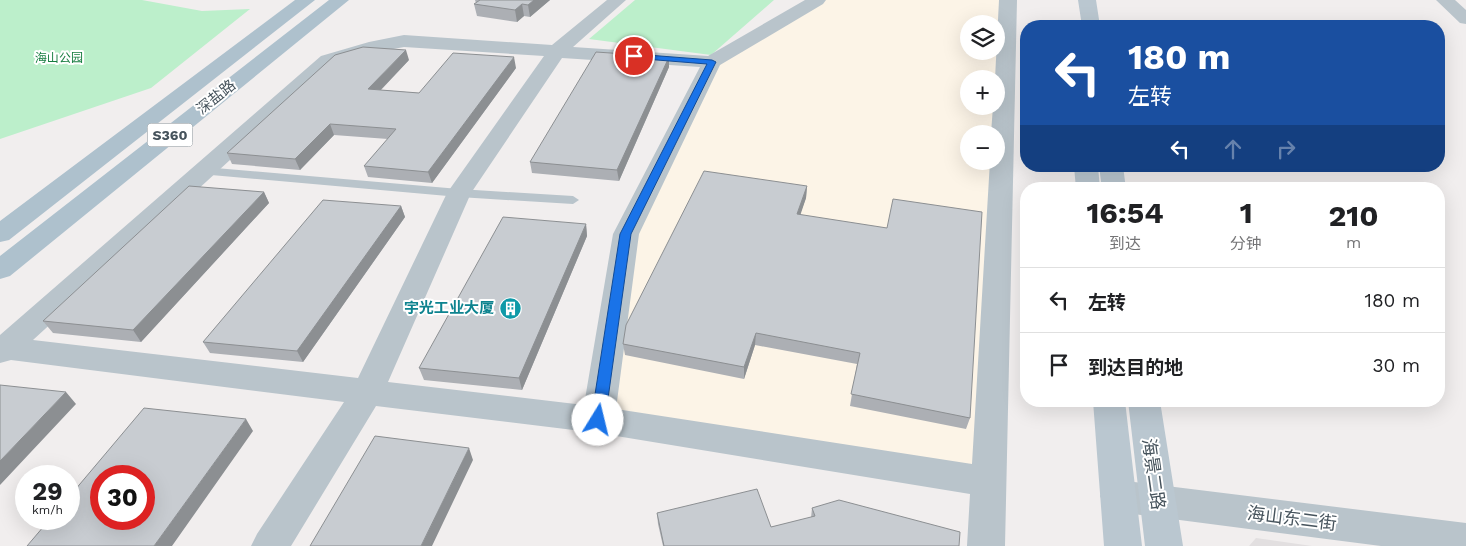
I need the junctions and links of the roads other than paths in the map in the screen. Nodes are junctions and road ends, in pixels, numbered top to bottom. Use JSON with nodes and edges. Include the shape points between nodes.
{"nodes":[{"id":1,"x":306,"y":0,"type":"edge"},
{"id":2,"x":340,"y":0,"type":"edge"},
{"id":3,"x":616,"y":0,"type":"edge"},
{"id":4,"x":814,"y":0,"type":"edge"},
{"id":5,"x":1008,"y":0,"type":"edge"},
{"id":6,"x":1088,"y":0,"type":"edge"},
{"id":7,"x":1446,"y":0,"type":"edge"},
{"id":8,"x":1466,"y":18,"type":"edge"},
{"id":9,"x":1090,"y":20,"type":"edge"},
{"id":10,"x":557,"y":51,"type":"junction"},
{"id":11,"x":712,"y":62,"type":"junction"},
{"id":12,"x":204,"y":171,"type":"junction"},
{"id":13,"x":459,"y":193,"type":"junction"},
{"id":14,"x":573,"y":200,"type":"dead end"},
{"id":15,"x":0,"y":234,"type":"edge"},
{"id":16,"x":0,"y":270,"type":"edge"},
{"id":17,"x":2,"y":350,"type":"edge"},
{"id":18,"x":367,"y":393,"type":"junction"},
{"id":19,"x":1110,"y":407,"type":"edge"},
{"id":20,"x":1145,"y":407,"type":"edge"},
{"id":21,"x":598,"y":420,"type":"junction"},
{"id":22,"x":988,"y":482,"type":"junction"},
{"id":23,"x":1118,"y":496,"type":"junction"},
{"id":24,"x":1158,"y":501,"type":"junction"},
{"id":25,"x":1466,"y":540,"type":"edge"},
{"id":26,"x":270,"y":546,"type":"edge"},
{"id":27,"x":986,"y":546,"type":"edge"},
{"id":28,"x":1123,"y":546,"type":"edge"},
{"id":29,"x":1164,"y":546,"type":"edge"}],
"edges":[{"from":1,"to":15,"type":"main road","name":"深盐路","number":"S360"},
{"from":2,"to":16,"type":"main road","name":"深盐路","number":"S360"},
{"from":3,"to":10,"type":"street"},
{"from":4,"to":11,"type":"street"},
{"from":5,"to":22,"type":"street"},
{"from":6,"to":9,"type":"street"},
{"from":7,"to":8,"type":"street"},
{"from":10,"to":11,"type":"street"},
{"from":10,"to":12,"type":"street","via":[[404,41],[328,60]]},
{"from":10,"to":13,"type":"street"},
{"from":11,"to":21,"type":"street","via":[[626,234]]},
{"from":12,"to":13,"type":"lane"},
{"from":12,"to":17,"type":"street"},
{"from":13,"to":14,"type":"lane"},
{"from":13,"to":18,"type":"street"},
{"from":17,"to":18,"type":"street"},
{"from":18,"to":21,"type":"street"},
{"from":18,"to":26,"type":"street"},
{"from":19,"to":23,"type":"street"},
{"from":20,"to":24,"type":"street","name":"海景二路"},
{"from":21,"to":22,"type":"street"},
{"from":22,"to":27,"type":"street"},
{"from":23,"to":24,"type":"street","name":"海山东二街"},
{"from":23,"to":28,"type":"street"},
{"from":24,"to":25,"type":"street","name":"海山东二街"},
{"from":24,"to":29,"type":"street","name":"海景二路"}]}
